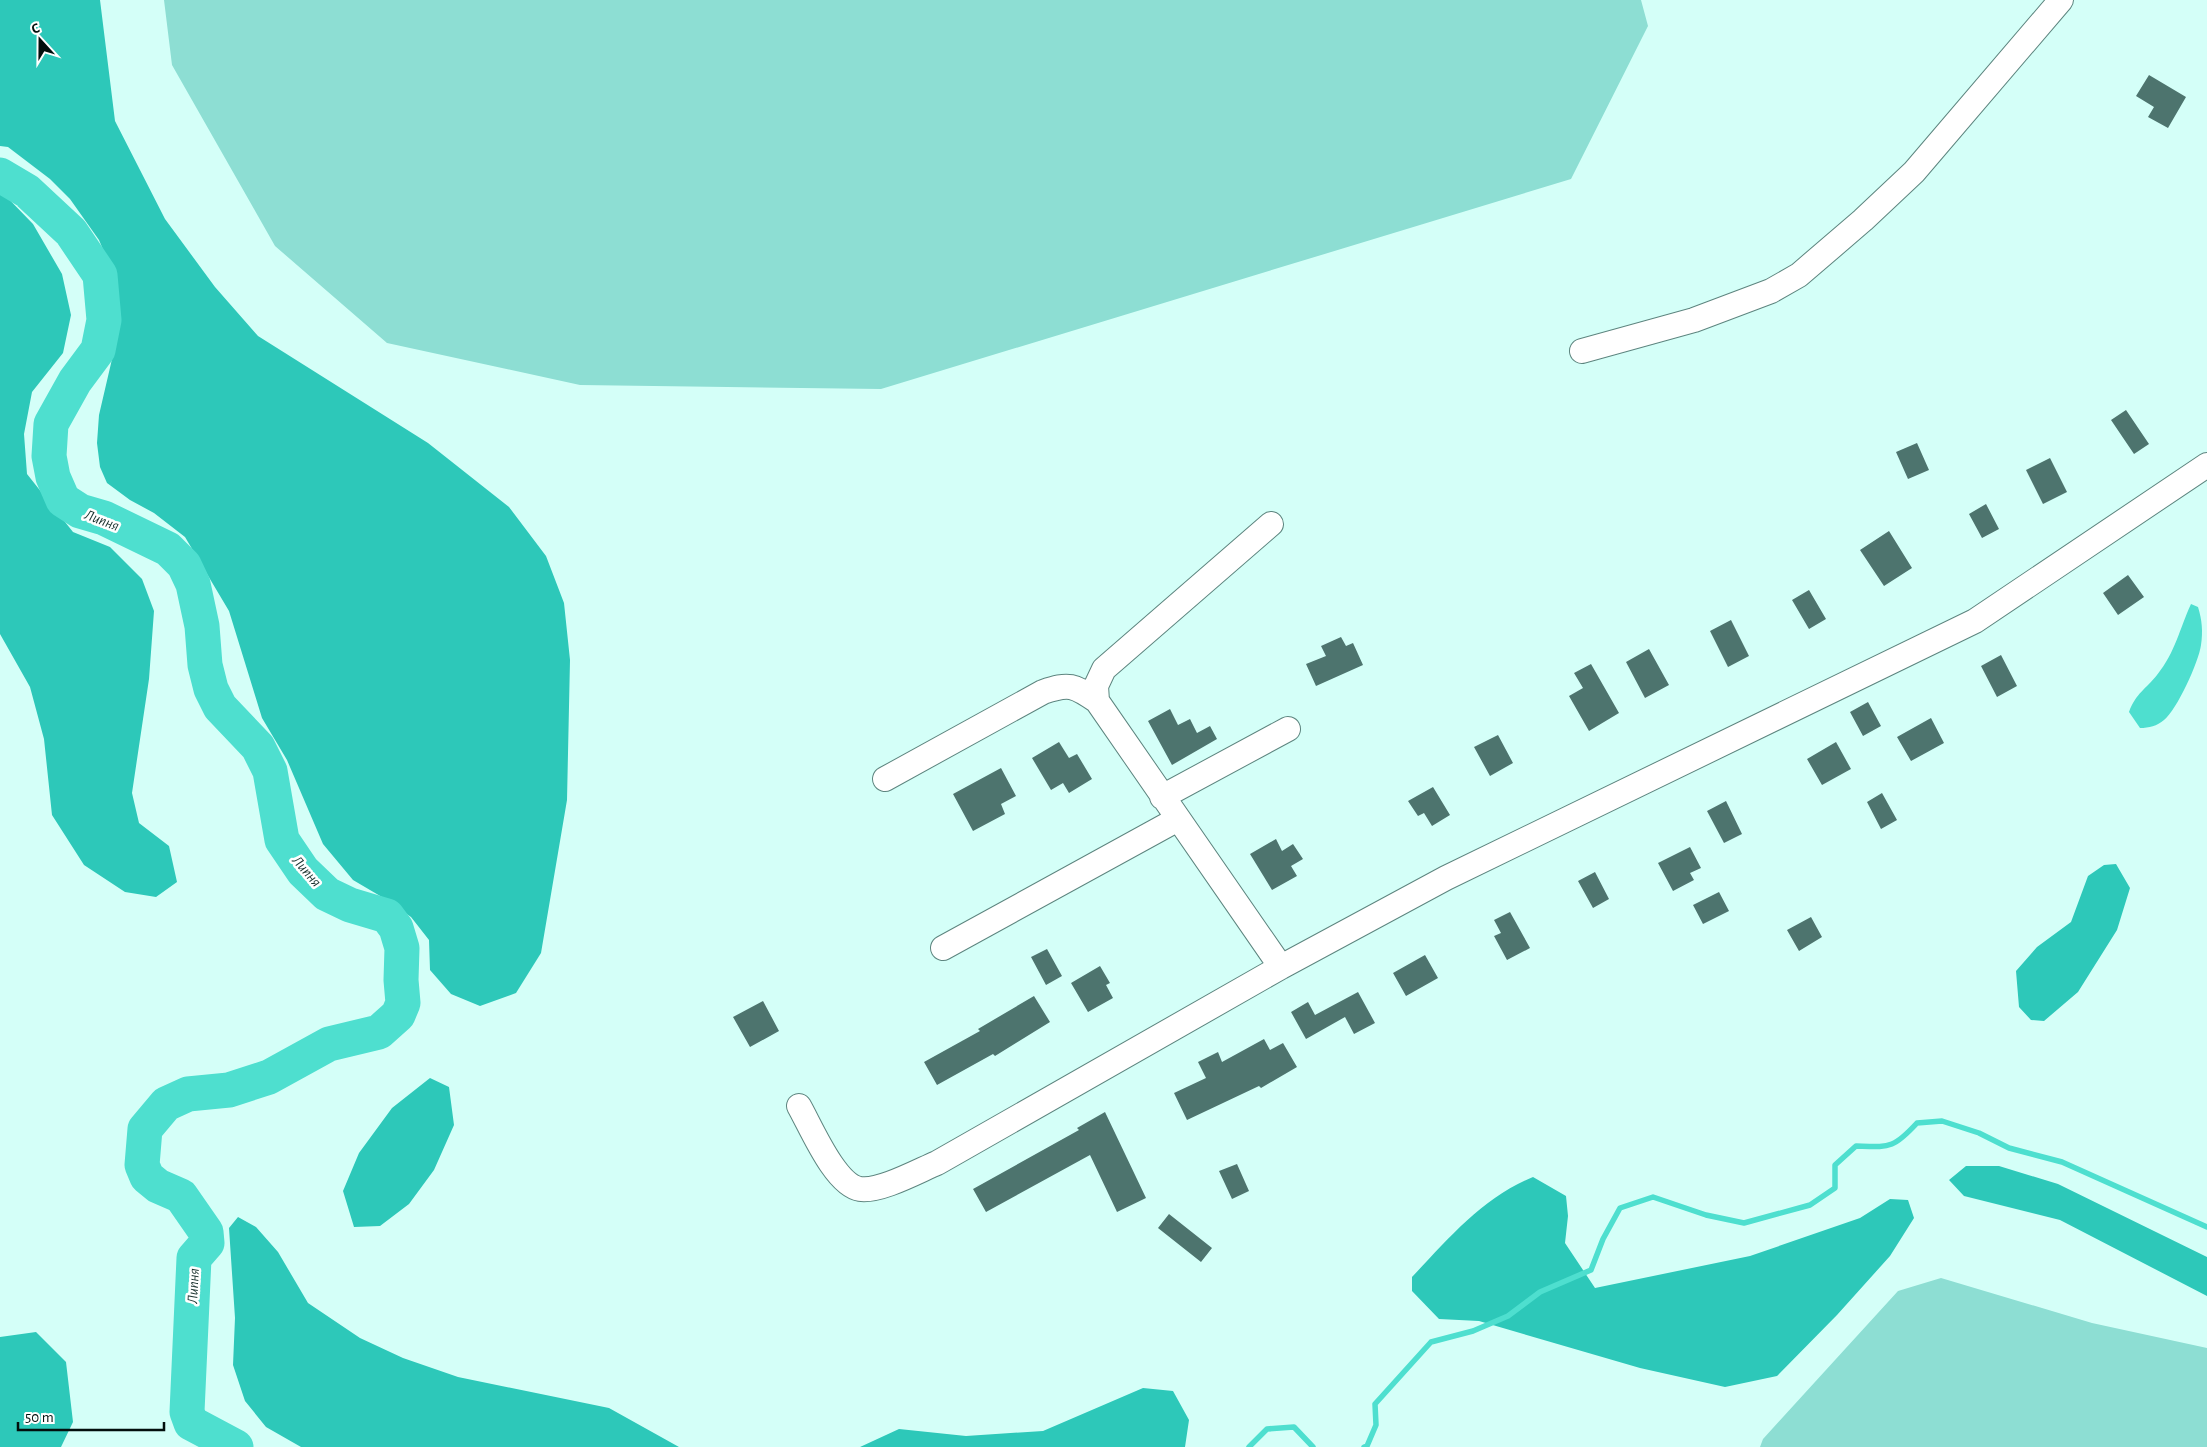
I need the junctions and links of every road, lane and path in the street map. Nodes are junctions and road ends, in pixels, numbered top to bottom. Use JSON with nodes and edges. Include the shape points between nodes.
{"nodes":[{"id":1,"x":2061,"y":0,"type":"edge"},
{"id":2,"x":1582,"y":351,"type":"dead end"},
{"id":3,"x":2207,"y":465,"type":"edge"},
{"id":4,"x":1271,"y":524,"type":"dead end"},
{"id":5,"x":1097,"y":701,"type":"junction"},
{"id":6,"x":1288,"y":729,"type":"dead end"},
{"id":7,"x":885,"y":779,"type":"dead end"},
{"id":8,"x":1162,"y":797,"type":"junction"},
{"id":9,"x":1178,"y":819,"type":"junction"},
{"id":10,"x":943,"y":948,"type":"dead end"},
{"id":11,"x":1281,"y":966,"type":"junction"},
{"id":12,"x":799,"y":1106,"type":"dead end"}],
"edges":[{"from":1,"to":2,"type":"street","via":[[1914,172],[1799,275],[1771,291],[1694,320]]},
{"from":3,"to":11,"type":"street","via":[[1974,621],[1446,878]]},
{"from":4,"to":5,"type":"street","via":[[1104,669],[1096,686]]},
{"from":5,"to":7,"type":"street","via":[[1077,688],[1063,685],[1043,692]]},
{"from":5,"to":8,"type":"street"},
{"from":6,"to":8,"type":"street"},
{"from":8,"to":9,"type":"street"},
{"from":9,"to":10,"type":"street"},
{"from":9,"to":11,"type":"street"},
{"from":11,"to":12,"type":"street","via":[[937,1163],[880,1186],[860,1189],[846,1183],[829,1160]]}]}
